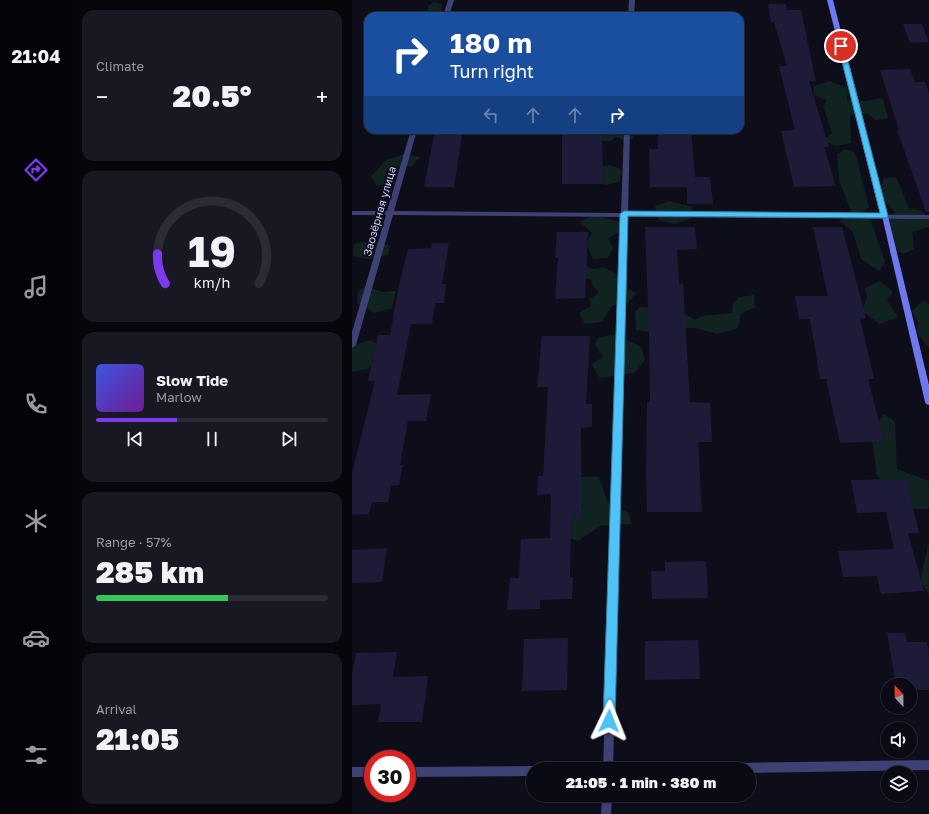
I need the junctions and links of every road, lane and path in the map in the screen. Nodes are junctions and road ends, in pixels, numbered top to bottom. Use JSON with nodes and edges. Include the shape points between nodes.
{"nodes":[{"id":1,"x":451,"y":0,"type":"edge"},
{"id":2,"x":632,"y":0,"type":"edge"},
{"id":3,"x":830,"y":0,"type":"edge"},
{"id":4,"x":447,"y":12,"type":"edge"},
{"id":5,"x":631,"y":12,"type":"edge"},
{"id":6,"x":413,"y":134,"type":"edge"},
{"id":7,"x":627,"y":134,"type":"edge"},
{"id":8,"x":352,"y":213,"type":"edge"},
{"id":9,"x":390,"y":213,"type":"junction"},
{"id":10,"x":624,"y":214,"type":"junction"},
{"id":11,"x":885,"y":216,"type":"junction"},
{"id":12,"x":929,"y":217,"type":"edge"},
{"id":13,"x":352,"y":345,"type":"edge"},
{"id":14,"x":929,"y":402,"type":"edge"},
{"id":15,"x":608,"y":762,"type":"edge"},
{"id":16,"x":929,"y":764,"type":"edge"},
{"id":17,"x":756,"y":767,"type":"edge"},
{"id":18,"x":526,"y":771,"type":"edge"},
{"id":19,"x":352,"y":772,"type":"edge"},
{"id":20,"x":364,"y":772,"type":"edge"},
{"id":21,"x":416,"y":772,"type":"edge"},
{"id":22,"x":607,"y":802,"type":"edge"},
{"id":23,"x":606,"y":814,"type":"edge"}],
"edges":[{"from":1,"to":4,"type":"street"},
{"from":2,"to":5,"type":"street"},
{"from":3,"to":11,"type":"street"},
{"from":6,"to":9,"type":"street","name":"Заозёрная улица"},
{"from":7,"to":10,"type":"street"},
{"from":8,"to":9,"type":"street"},
{"from":9,"to":10,"type":"street"},
{"from":9,"to":13,"type":"street","name":"Заозёрная улица"},
{"from":10,"to":11,"type":"street"},
{"from":10,"to":15,"type":"street"},
{"from":11,"to":12,"type":"street"},
{"from":11,"to":14,"type":"street"},
{"from":16,"to":17,"type":"street"},
{"from":18,"to":21,"type":"street"},
{"from":19,"to":20,"type":"street"},
{"from":22,"to":23,"type":"street"}]}
